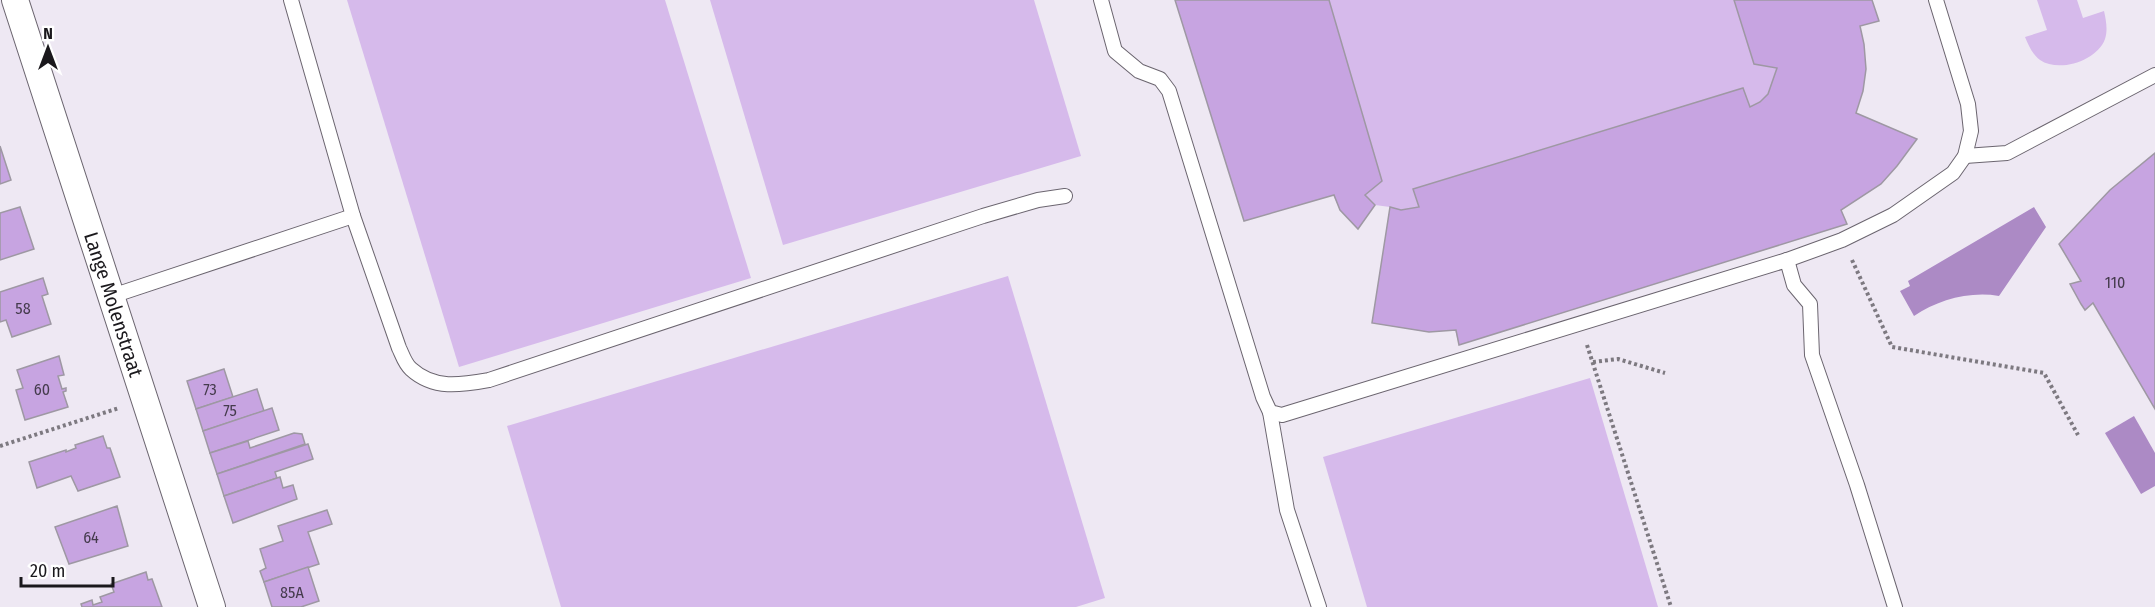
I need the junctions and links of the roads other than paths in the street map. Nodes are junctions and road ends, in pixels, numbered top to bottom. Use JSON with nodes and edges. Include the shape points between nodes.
{"nodes":[{"id":1,"x":15,"y":0,"type":"edge"},
{"id":2,"x":291,"y":0,"type":"edge"},
{"id":3,"x":1101,"y":0,"type":"edge"},
{"id":4,"x":1936,"y":0,"type":"edge"},
{"id":5,"x":2155,"y":75,"type":"edge"},
{"id":6,"x":1965,"y":156,"type":"junction"},
{"id":7,"x":1065,"y":196,"type":"dead end"},
{"id":8,"x":353,"y":216,"type":"junction"},
{"id":9,"x":1786,"y":260,"type":"junction"},
{"id":10,"x":112,"y":296,"type":"junction"},
{"id":11,"x":1270,"y":412,"type":"junction"},
{"id":12,"x":212,"y":607,"type":"edge"},
{"id":13,"x":1319,"y":607,"type":"edge"},
{"id":14,"x":1895,"y":607,"type":"edge"}],
"edges":[{"from":1,"to":10,"type":"street","name":"Lange Molenstraat"},
{"from":2,"to":8,"type":"lane"},
{"from":3,"to":11,"type":"lane","via":[[1115,51],[1139,71],[1160,79],[1169,91]]},
{"from":4,"to":6,"type":"lane","via":[[1968,104],[1971,131]]},
{"from":5,"to":6,"type":"lane","via":[[2007,153]]},
{"from":6,"to":9,"type":"lane","via":[[1953,173],[1893,215],[1842,240]]},
{"from":7,"to":8,"type":"lane","via":[[983,216],[489,380],[445,386],[410,368],[399,348]]},
{"from":8,"to":10,"type":"lane"},
{"from":9,"to":11,"type":"lane","via":[[1282,415]]},
{"from":9,"to":14,"type":"lane","via":[[1794,285],[1810,304],[1812,355]]},
{"from":10,"to":12,"type":"street","name":"Lange Molenstraat"},
{"from":11,"to":13,"type":"lane","via":[[1287,510]]}]}
